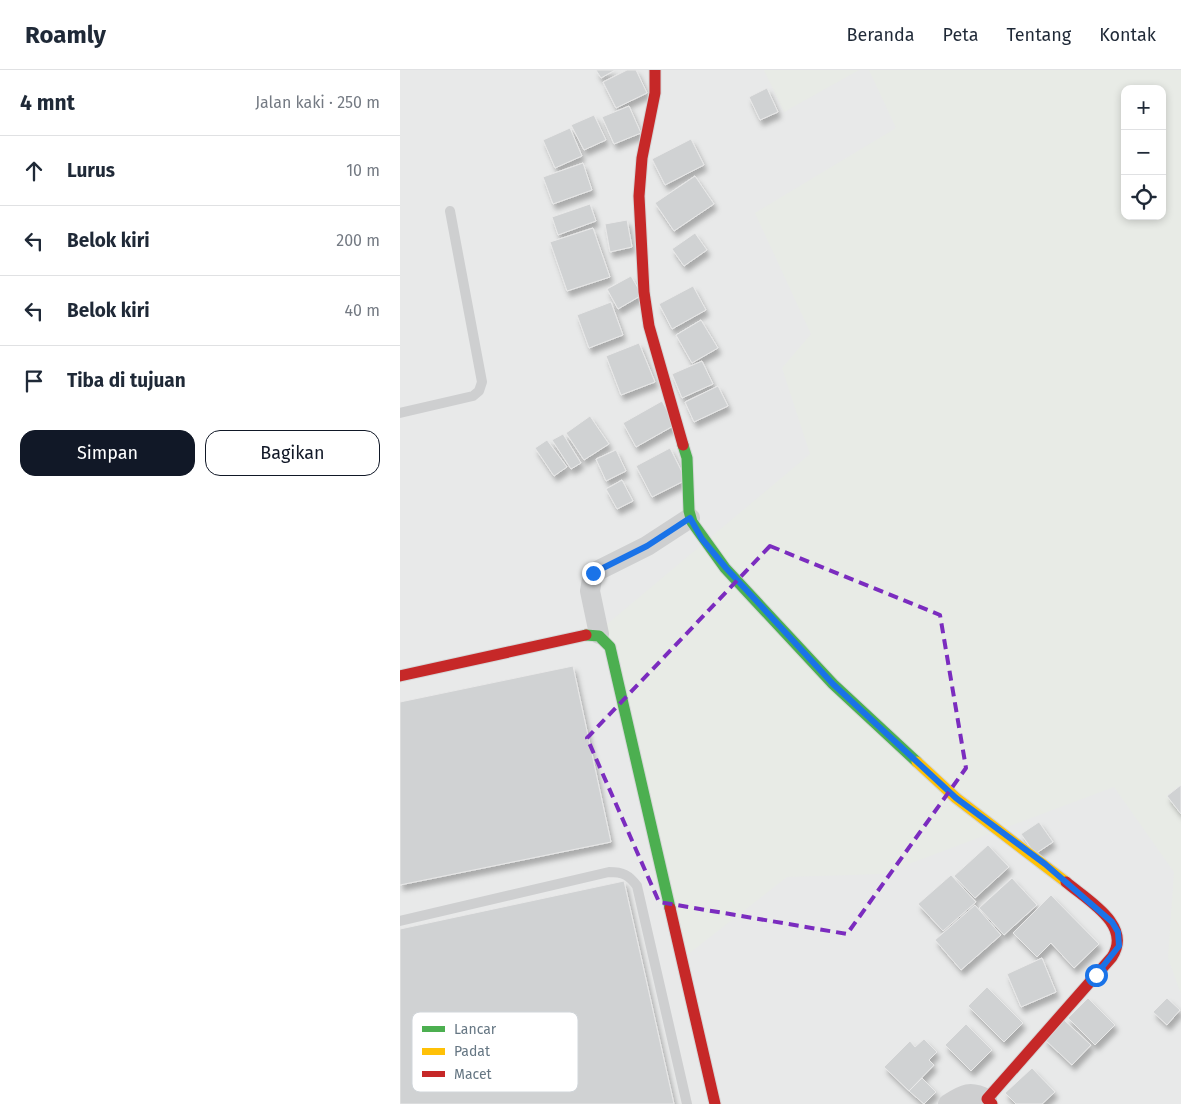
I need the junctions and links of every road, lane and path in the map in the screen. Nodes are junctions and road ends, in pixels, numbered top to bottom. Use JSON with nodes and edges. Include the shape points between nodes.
{"nodes":[{"id":1,"x":655,"y":70,"type":"edge"},
{"id":2,"x":450,"y":211,"type":"dead end"},
{"id":3,"x":400,"y":412,"type":"edge"},
{"id":4,"x":690,"y":518,"type":"junction"},
{"id":5,"x":599,"y":634,"type":"junction"},
{"id":6,"x":400,"y":676,"type":"edge"},
{"id":7,"x":400,"y":921,"type":"edge"},
{"id":8,"x":990,"y":1101,"type":"edge"},
{"id":9,"x":687,"y":1104,"type":"edge"},
{"id":10,"x":715,"y":1104,"type":"edge"},
{"id":11,"x":948,"y":1104,"type":"edge"}],
"edges":[{"from":1,"to":4,"type":"street","via":[[655,93],[642,158],[639,196],[644,292],[649,326],[687,458]]},
{"from":2,"to":3,"type":"lane","via":[[482,382],[473,396]]},
{"from":4,"to":5,"type":"street","via":[[647,546],[593,573],[590,591]]},
{"from":4,"to":8,"type":"street","via":[[702,539],[726,568],[833,684],[956,798],[1045,864],[1112,922],[1118,932],[1119,946],[1112,957]]},
{"from":5,"to":6,"type":"street"},
{"from":5,"to":10,"type":"street","via":[[610,647]]},
{"from":7,"to":9,"type":"lane","via":[[609,872],[631,877],[638,886]]},
{"from":8,"to":11,"type":"street","via":[[976,1092],[962,1095]]}]}
